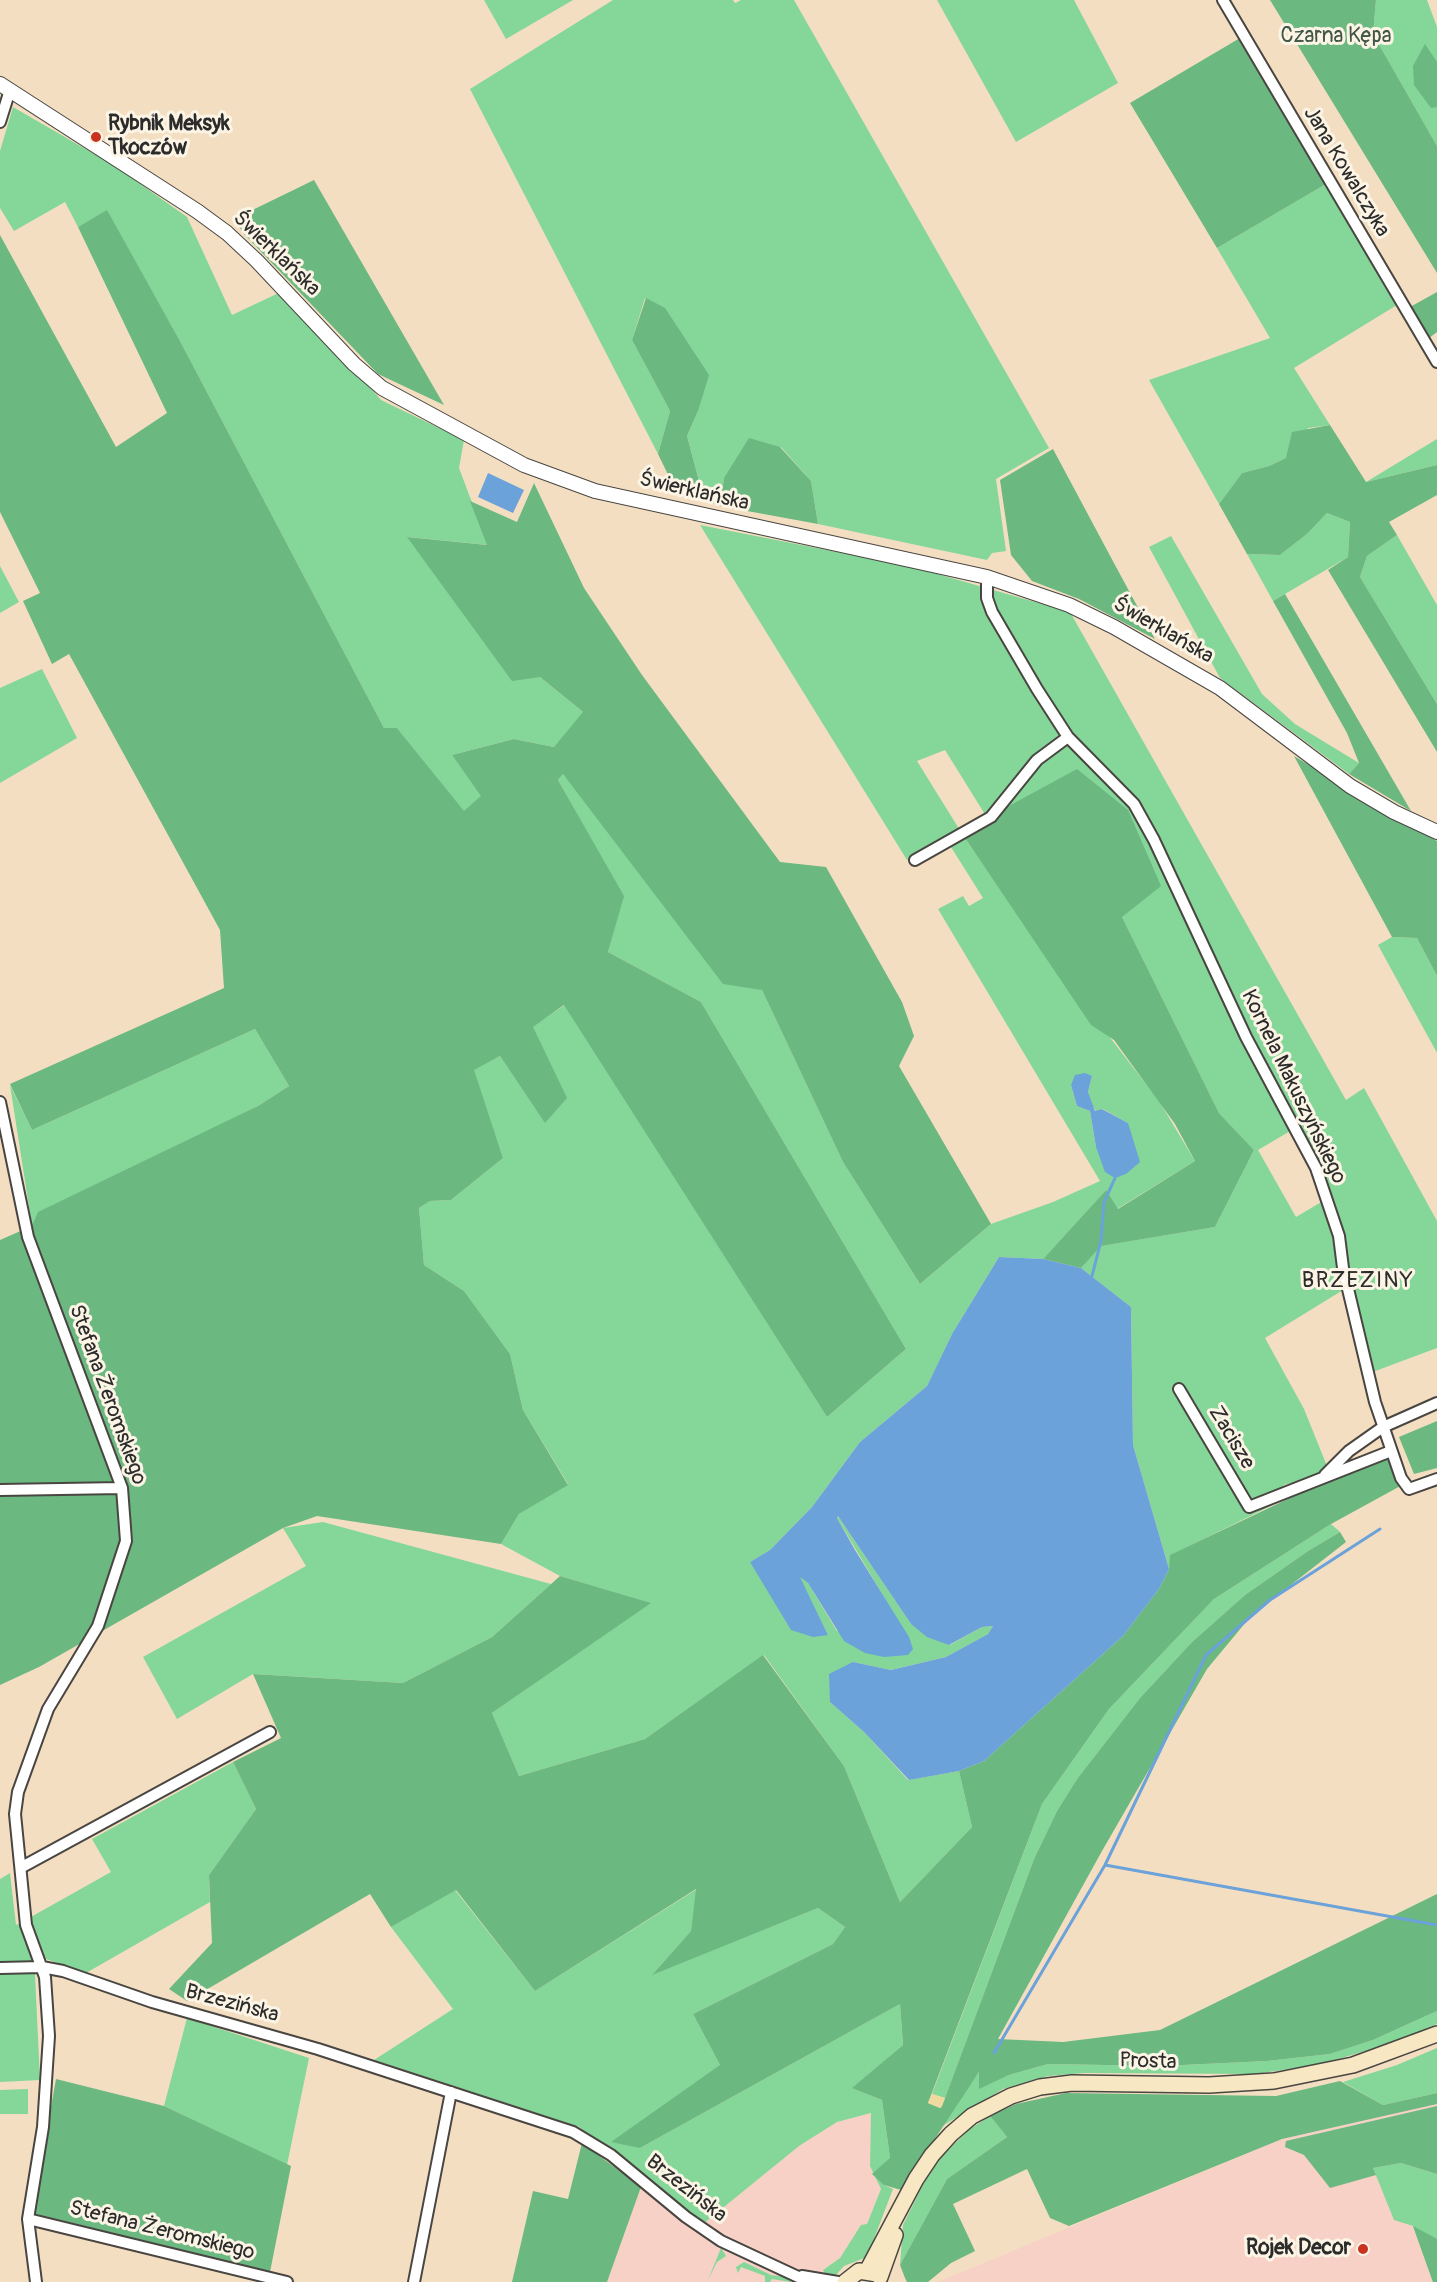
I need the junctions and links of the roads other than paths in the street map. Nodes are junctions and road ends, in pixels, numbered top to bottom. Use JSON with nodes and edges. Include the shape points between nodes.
{"nodes":[{"id":1,"x":1222,"y":0,"type":"edge"},
{"id":2,"x":5,"y":87,"type":"edge"},
{"id":3,"x":0,"y":122,"type":"edge"},
{"id":4,"x":1437,"y":362,"type":"edge"},
{"id":5,"x":987,"y":577,"type":"junction"},
{"id":6,"x":1068,"y":737,"type":"junction"},
{"id":7,"x":1437,"y":832,"type":"edge"},
{"id":8,"x":915,"y":860,"type":"dead end"},
{"id":9,"x":0,"y":1102,"type":"edge"},
{"id":10,"x":1179,"y":1389,"type":"dead end"},
{"id":11,"x":1437,"y":1403,"type":"edge"},
{"id":12,"x":1383,"y":1427,"type":"junction"},
{"id":13,"x":1391,"y":1451,"type":"junction"},
{"id":14,"x":1323,"y":1476,"type":"junction"},
{"id":15,"x":1437,"y":1479,"type":"edge"},
{"id":16,"x":122,"y":1488,"type":"junction"},
{"id":17,"x":0,"y":1490,"type":"edge"},
{"id":18,"x":270,"y":1732,"type":"dead end"},
{"id":19,"x":22,"y":1867,"type":"junction"},
{"id":20,"x":42,"y":1967,"type":"junction"},
{"id":21,"x":0,"y":1968,"type":"edge"},
{"id":22,"x":1437,"y":2034,"type":"edge"},
{"id":23,"x":451,"y":2092,"type":"junction"},
{"id":24,"x":28,"y":2218,"type":"junction"},
{"id":25,"x":798,"y":2275,"type":"junction"},
{"id":26,"x":877,"y":2277,"type":"edge"},
{"id":27,"x":36,"y":2282,"type":"edge"},
{"id":28,"x":287,"y":2282,"type":"edge"},
{"id":29,"x":414,"y":2282,"type":"edge"},
{"id":30,"x":809,"y":2282,"type":"edge"},
{"id":31,"x":838,"y":2282,"type":"edge"},
{"id":32,"x":845,"y":2282,"type":"edge"}],
"edges":[{"from":1,"to":4,"type":"street","name":"Jana Kowalczyka"},
{"from":2,"to":3,"type":"street"},
{"from":2,"to":5,"type":"street","name":"Świerklańska","via":[[227,233],[382,388],[524,465],[620,497]]},
{"from":5,"to":6,"type":"street","name":"Kornela Makuszyńskiego","via":[[992,612]]},
{"from":5,"to":7,"type":"street","name":"Świerklańska","via":[[1069,605],[1143,643],[1239,701],[1350,786]]},
{"from":6,"to":8,"type":"street","via":[[1040,757],[991,817]]},
{"from":6,"to":12,"type":"street","name":"Kornela Makuszyńskiego","via":[[1134,804],[1246,1037],[1316,1168],[1339,1236],[1343,1268]]},
{"from":9,"to":16,"type":"street","name":"Stefana Żeromskiego","via":[[28,1237]]},
{"from":10,"to":14,"type":"street","name":"Zacisze","via":[[1249,1507]]},
{"from":11,"to":12,"type":"street"},
{"from":12,"to":13,"type":"street","name":"Kornela Makuszyńskiego"},
{"from":12,"to":14,"type":"street"},
{"from":13,"to":14,"type":"street"},
{"from":13,"to":15,"type":"street","name":"Kornela Makuszyńskiego","via":[[1401,1478],[1410,1489]]},
{"from":16,"to":17,"type":"street"},
{"from":16,"to":19,"type":"street","name":"Stefana Żeromskiego","via":[[126,1541],[98,1626],[48,1709],[18,1792],[15,1814]]},
{"from":18,"to":19,"type":"street"},
{"from":19,"to":20,"type":"street","name":"Stefana Żeromskiego","via":[[26,1925]]},
{"from":20,"to":21,"type":"street","name":"Brzezińska"},
{"from":20,"to":23,"type":"street","name":"Brzezińska"},
{"from":20,"to":24,"type":"street","name":"Stefana Żeromskiego","via":[[50,2052]]},
{"from":22,"to":26,"type":"main road","name":"Prosta","via":[[1353,2065],[1274,2081],[1209,2085],[1088,2082],[1023,2091],[980,2111],[951,2134],[925,2164],[902,2206]]},
{"from":23,"to":25,"type":"street","name":"Brzezińska","via":[[583,2136],[721,2241]]},
{"from":23,"to":29,"type":"street"},
{"from":24,"to":27,"type":"street","name":"Stefana Żeromskiego"},
{"from":24,"to":28,"type":"street","name":"Stefana Żeromskiego"},
{"from":25,"to":30,"type":"street","name":"Brzezińska"},
{"from":25,"to":31,"type":"street","name":"Brzezińska"},
{"from":26,"to":32,"type":"main road","via":[[855,2273]]}]}
